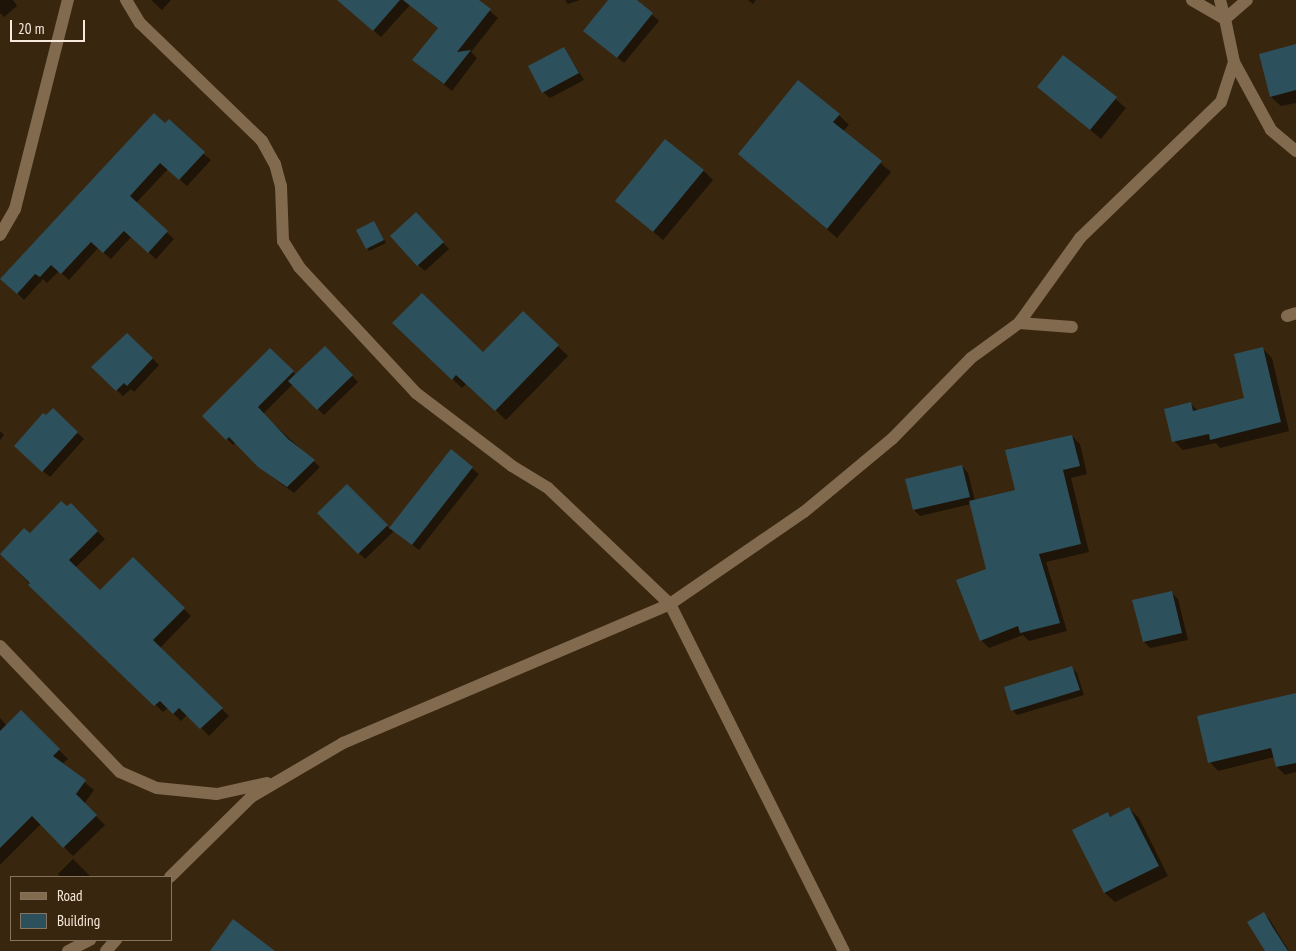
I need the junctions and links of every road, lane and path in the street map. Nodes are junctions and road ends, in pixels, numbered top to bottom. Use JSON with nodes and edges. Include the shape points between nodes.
{"nodes":[{"id":1,"x":68,"y":0,"type":"edge"},
{"id":2,"x":126,"y":0,"type":"edge"},
{"id":3,"x":1192,"y":0,"type":"edge"},
{"id":4,"x":1220,"y":0,"type":"edge"},
{"id":5,"x":1247,"y":0,"type":"edge"},
{"id":6,"x":1225,"y":19,"type":"junction"},
{"id":7,"x":1234,"y":62,"type":"junction"},
{"id":8,"x":1296,"y":152,"type":"edge"},
{"id":9,"x":0,"y":235,"type":"edge"},
{"id":10,"x":1020,"y":323,"type":"junction"},
{"id":11,"x":1072,"y":327,"type":"dead end"},
{"id":12,"x":670,"y":604,"type":"junction"},
{"id":13,"x":0,"y":646,"type":"edge"},
{"id":14,"x":279,"y":780,"type":"junction"},
{"id":15,"x":171,"y":876,"type":"edge"},
{"id":16,"x":88,"y":941,"type":"edge"},
{"id":17,"x":115,"y":941,"type":"edge"},
{"id":18,"x":68,"y":951,"type":"edge"},
{"id":19,"x":106,"y":951,"type":"edge"},
{"id":20,"x":844,"y":951,"type":"edge"}],
"edges":[{"from":1,"to":9,"type":"street","via":[[15,209]]},
{"from":2,"to":12,"type":"street","via":[[140,23],[262,141],[275,164],[281,186],[283,241],[299,267],[416,393],[512,466],[548,488]]},
{"from":3,"to":6,"type":"street"},
{"from":4,"to":6,"type":"street"},
{"from":5,"to":6,"type":"street"},
{"from":6,"to":7,"type":"street"},
{"from":7,"to":8,"type":"street","via":[[1272,130]]},
{"from":7,"to":10,"type":"street","via":[[1221,102],[1080,238]]},
{"from":10,"to":11,"type":"street"},
{"from":10,"to":12,"type":"street","via":[[971,358],[892,439],[804,512]]},
{"from":12,"to":14,"type":"street","via":[[343,743]]},
{"from":12,"to":20,"type":"street"},
{"from":13,"to":14,"type":"street","via":[[120,772],[157,788],[217,794]]},
{"from":14,"to":15,"type":"street","via":[[250,797]]},
{"from":16,"to":18,"type":"street"},
{"from":17,"to":19,"type":"street"}]}
